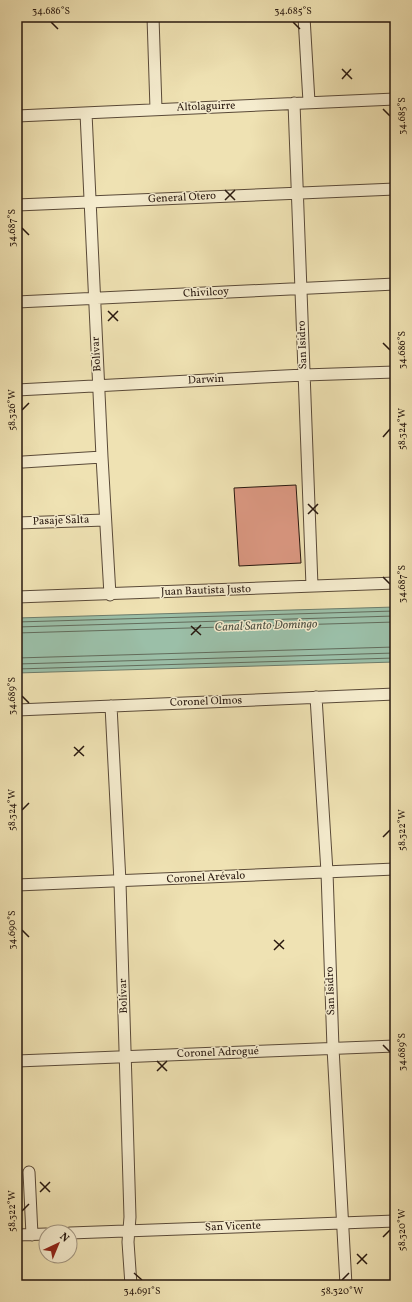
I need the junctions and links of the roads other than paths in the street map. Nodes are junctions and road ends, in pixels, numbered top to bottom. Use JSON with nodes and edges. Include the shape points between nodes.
{"nodes":[{"id":1,"x":153,"y":17,"type":"edge"},
{"id":2,"x":304,"y":17,"type":"edge"},
{"id":3,"x":395,"y":99,"type":"edge"},
{"id":4,"x":309,"y":102,"type":"junction"},
{"id":5,"x":294,"y":103,"type":"junction"},
{"id":6,"x":156,"y":109,"type":"junction"},
{"id":7,"x":86,"y":113,"type":"junction"},
{"id":8,"x":17,"y":116,"type":"edge"},
{"id":9,"x":395,"y":189,"type":"edge"},
{"id":10,"x":298,"y":193,"type":"junction"},
{"id":11,"x":90,"y":202,"type":"junction"},
{"id":12,"x":17,"y":205,"type":"edge"},
{"id":13,"x":395,"y":284,"type":"edge"},
{"id":14,"x":301,"y":289,"type":"junction"},
{"id":15,"x":94,"y":298,"type":"junction"},
{"id":16,"x":17,"y":302,"type":"edge"},
{"id":17,"x":395,"y":372,"type":"edge"},
{"id":18,"x":304,"y":375,"type":"junction"},
{"id":19,"x":98,"y":386,"type":"junction"},
{"id":20,"x":17,"y":390,"type":"edge"},
{"id":21,"x":102,"y":457,"type":"junction"},
{"id":22,"x":23,"y":462,"type":"dead end"},
{"id":23,"x":106,"y":520,"type":"junction"},
{"id":24,"x":17,"y":523,"type":"edge"},
{"id":25,"x":395,"y":583,"type":"edge"},
{"id":26,"x":312,"y":586,"type":"junction"},
{"id":27,"x":110,"y":595,"type":"junction"},
{"id":28,"x":17,"y":597,"type":"edge"},
{"id":29,"x":395,"y":694,"type":"edge"},
{"id":30,"x":316,"y":697,"type":"junction"},
{"id":31,"x":111,"y":706,"type":"junction"},
{"id":32,"x":17,"y":710,"type":"edge"},
{"id":33,"x":395,"y":869,"type":"edge"},
{"id":34,"x":327,"y":872,"type":"junction"},
{"id":35,"x":120,"y":882,"type":"junction"},
{"id":36,"x":17,"y":885,"type":"edge"},
{"id":37,"x":395,"y":1046,"type":"edge"},
{"id":38,"x":333,"y":1048,"type":"junction"},
{"id":39,"x":126,"y":1056,"type":"junction"},
{"id":40,"x":17,"y":1061,"type":"edge"},
{"id":41,"x":29,"y":1172,"type":"dead end"},
{"id":42,"x":395,"y":1221,"type":"edge"},
{"id":43,"x":342,"y":1223,"type":"junction"},
{"id":44,"x":128,"y":1231,"type":"junction"},
{"id":45,"x":78,"y":1233,"type":"edge"},
{"id":46,"x":17,"y":1235,"type":"edge"},
{"id":47,"x":32,"y":1235,"type":"junction"},
{"id":48,"x":38,"y":1235,"type":"edge"},
{"id":49,"x":130,"y":1285,"type":"edge"},
{"id":50,"x":346,"y":1285,"type":"edge"}],
"edges":[{"from":1,"to":6,"type":"street"},
{"from":2,"to":4,"type":"street"},
{"from":3,"to":4,"type":"street","name":"Altolaguirre"},
{"from":4,"to":5,"type":"street","name":"Altolaguirre"},
{"from":5,"to":6,"type":"street","name":"Altolaguirre"},
{"from":5,"to":10,"type":"street","name":"San Isidro"},
{"from":6,"to":7,"type":"street","name":"Altolaguirre"},
{"from":7,"to":8,"type":"street","name":"Altolaguirre"},
{"from":7,"to":11,"type":"street","name":"Bolívar"},
{"from":9,"to":10,"type":"street","name":"General Otero"},
{"from":10,"to":11,"type":"street","name":"General Otero"},
{"from":10,"to":14,"type":"street","name":"San Isidro"},
{"from":11,"to":12,"type":"street","name":"General Otero"},
{"from":11,"to":15,"type":"street","name":"Bolívar"},
{"from":13,"to":14,"type":"street","name":"Chivilcoy"},
{"from":14,"to":15,"type":"street","name":"Chivilcoy"},
{"from":14,"to":18,"type":"street","name":"San Isidro"},
{"from":15,"to":16,"type":"street","name":"Chivilcoy"},
{"from":15,"to":19,"type":"street","name":"Bolívar"},
{"from":17,"to":18,"type":"street","name":"Darwin"},
{"from":18,"to":19,"type":"street","name":"Darwin"},
{"from":18,"to":26,"type":"street","name":"San Isidro"},
{"from":19,"to":20,"type":"street","name":"Darwin"},
{"from":19,"to":21,"type":"street","name":"Bolívar"},
{"from":21,"to":22,"type":"street"},
{"from":21,"to":23,"type":"street","name":"Bolívar"},
{"from":23,"to":24,"type":"street","name":"Pasaje Salta"},
{"from":23,"to":27,"type":"street","name":"Bolívar"},
{"from":25,"to":26,"type":"street","name":"Juan Bautista Justo"},
{"from":26,"to":27,"type":"street","name":"Juan Bautista Justo"},
{"from":27,"to":28,"type":"street","name":"Juan Bautista Justo"},
{"from":29,"to":30,"type":"street","name":"Coronel Olmos"},
{"from":30,"to":31,"type":"street","name":"Coronel Olmos"},
{"from":30,"to":34,"type":"street","name":"San Isidro"},
{"from":31,"to":32,"type":"street","name":"Coronel Olmos"},
{"from":31,"to":35,"type":"street","name":"Bolívar"},
{"from":33,"to":34,"type":"street","name":"Coronel Arévalo"},
{"from":34,"to":35,"type":"street","name":"Coronel Arévalo"},
{"from":34,"to":38,"type":"street","name":"San Isidro"},
{"from":35,"to":36,"type":"street","name":"Coronel Arévalo"},
{"from":35,"to":39,"type":"street","name":"Bolívar"},
{"from":37,"to":38,"type":"street","name":"Coronel Adrogué"},
{"from":38,"to":39,"type":"street","name":"Coronel Adrogué"},
{"from":38,"to":43,"type":"street","name":"San Isidro"},
{"from":39,"to":40,"type":"street","name":"Coronel Adrogué"},
{"from":39,"to":44,"type":"street","name":"Bolívar","via":[[130,1218]]},
{"from":41,"to":47,"type":"street"},
{"from":42,"to":43,"type":"street","name":"San Vicente"},
{"from":43,"to":44,"type":"street","name":"San Vicente"},
{"from":43,"to":50,"type":"street","name":"San Isidro"},
{"from":44,"to":45,"type":"street","name":"San Vicente"},
{"from":44,"to":49,"type":"street","name":"Bolívar"},
{"from":46,"to":47,"type":"street"},
{"from":47,"to":48,"type":"street"}]}
